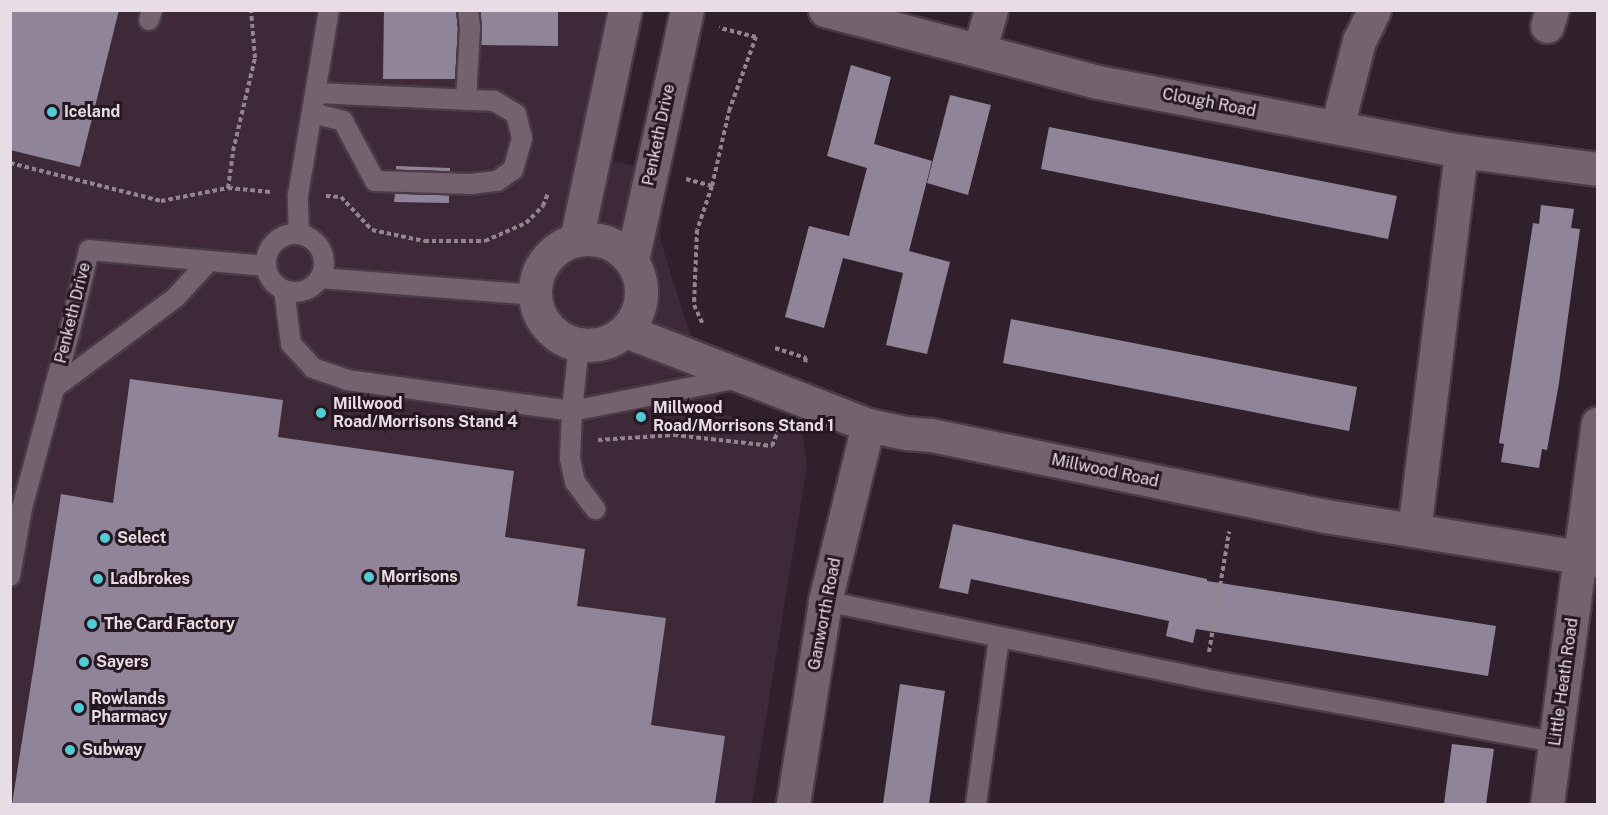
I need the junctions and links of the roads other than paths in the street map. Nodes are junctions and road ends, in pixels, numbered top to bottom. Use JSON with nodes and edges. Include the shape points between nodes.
{"nodes":[{"id":1,"x":329,"y":10,"type":"edge"},
{"id":2,"x":468,"y":10,"type":"edge"},
{"id":3,"x":625,"y":10,"type":"edge"},
{"id":4,"x":825,"y":10,"type":"edge"},
{"id":5,"x":991,"y":10,"type":"edge"},
{"id":6,"x":1374,"y":10,"type":"edge"},
{"id":7,"x":686,"y":15,"type":"edge"},
{"id":8,"x":979,"y":51,"type":"junction"},
{"id":9,"x":316,"y":93,"type":"junction"},
{"id":10,"x":466,"y":100,"type":"junction"},
{"id":11,"x":312,"y":113,"type":"junction"},
{"id":12,"x":1337,"y":127,"type":"junction"},
{"id":13,"x":1461,"y":151,"type":"junction"},
{"id":14,"x":1598,"y":169,"type":"edge"},
{"id":15,"x":299,"y":233,"type":"junction"},
{"id":16,"x":576,"y":240,"type":"junction"},
{"id":17,"x":632,"y":260,"type":"junction"},
{"id":18,"x":208,"y":261,"type":"junction"},
{"id":19,"x":266,"y":266,"type":"junction"},
{"id":20,"x":320,"y":278,"type":"junction"},
{"id":21,"x":284,"y":290,"type":"junction"},
{"id":22,"x":535,"y":295,"type":"junction"},
{"id":23,"x":626,"y":331,"type":"junction"},
{"id":24,"x":579,"y":345,"type":"junction"},
{"id":25,"x":742,"y":377,"type":"junction"},
{"id":26,"x":54,"y":388,"type":"junction"},
{"id":27,"x":572,"y":411,"type":"junction"},
{"id":28,"x":1598,"y":423,"type":"edge"},
{"id":29,"x":868,"y":425,"type":"junction"},
{"id":30,"x":595,"y":509,"type":"dead end"},
{"id":31,"x":1414,"y":530,"type":"junction"},
{"id":32,"x":1589,"y":560,"type":"edge"},
{"id":33,"x":10,"y":576,"type":"edge"},
{"id":34,"x":825,"y":601,"type":"junction"},
{"id":35,"x":999,"y":638,"type":"junction"},
{"id":36,"x":1556,"y":742,"type":"junction"},
{"id":37,"x":793,"y":804,"type":"edge"},
{"id":38,"x":976,"y":804,"type":"edge"},
{"id":39,"x":1547,"y":804,"type":"edge"}],
"edges":[{"from":1,"to":9,"type":"lane"},
{"from":2,"to":10,"type":"lane"},
{"from":3,"to":16,"type":"street"},
{"from":4,"to":8,"type":"street","name":"Clough Road"},
{"from":5,"to":8,"type":"street"},
{"from":6,"to":12,"type":"street","via":[[1359,41]]},
{"from":7,"to":17,"type":"street","name":"Penketh Drive"},
{"from":8,"to":12,"type":"street","name":"Clough Road","via":[[1098,82]]},
{"from":9,"to":10,"type":"lane"},
{"from":9,"to":11,"type":"lane"},
{"from":10,"to":11,"type":"lane","via":[[494,101],[516,114],[522,138],[513,171],[497,181],[375,181],[343,121]]},
{"from":11,"to":15,"type":"lane","via":[[298,195]]},
{"from":12,"to":13,"type":"street","name":"Clough Road"},
{"from":13,"to":14,"type":"street","name":"Clough Road"},
{"from":13,"to":31,"type":"street"},
{"from":15,"to":19,"type":"lane","via":[[287,234],[271,246]]},
{"from":15,"to":20,"type":"lane","via":[[309,237],[322,252]]},
{"from":16,"to":17,"type":"street","via":[[595,239],[612,244]]},
{"from":16,"to":22,"type":"street","via":[[545,261],[537,277]]},
{"from":17,"to":23,"type":"street","via":[[640,277],[642,296],[638,313]]},
{"from":18,"to":19,"type":"lane","name":"Penketh Drive"},
{"from":18,"to":26,"type":"lane","name":"Penketh Drive","via":[[176,297]]},
{"from":18,"to":26,"type":"lane","name":"Penketh Drive","via":[[89,250]]},
{"from":19,"to":21,"type":"lane","via":[[269,277]]},
{"from":20,"to":21,"type":"lane","via":[[304,291]]},
{"from":20,"to":22,"type":"lane"},
{"from":21,"to":27,"type":"lane","via":[[291,344],[313,368],[347,380]]},
{"from":22,"to":24,"type":"street","via":[[547,327],[561,339]]},
{"from":23,"to":24,"type":"street","via":[[610,342]]},
{"from":23,"to":25,"type":"street","name":"Millwood Road"},
{"from":24,"to":27,"type":"lane"},
{"from":25,"to":27,"type":"lane"},
{"from":25,"to":29,"type":"street","name":"Millwood Road"},
{"from":26,"to":33,"type":"lane","name":"Penketh Drive","via":[[22,508]]},
{"from":27,"to":30,"type":"lane","via":[[570,459],[575,482]]},
{"from":28,"to":32,"type":"street","name":"Little Heath Road"},
{"from":29,"to":31,"type":"street","name":"Millwood Road"},
{"from":29,"to":34,"type":"street","name":"Ganworth Road"},
{"from":31,"to":32,"type":"street","name":"Millwood Road"},
{"from":32,"to":36,"type":"street","name":"Little Heath Road"},
{"from":34,"to":35,"type":"lane"},
{"from":34,"to":37,"type":"street","name":"Ganworth Road"},
{"from":35,"to":36,"type":"lane"},
{"from":35,"to":38,"type":"lane"},
{"from":36,"to":39,"type":"street","name":"Little Heath Road"}]}
